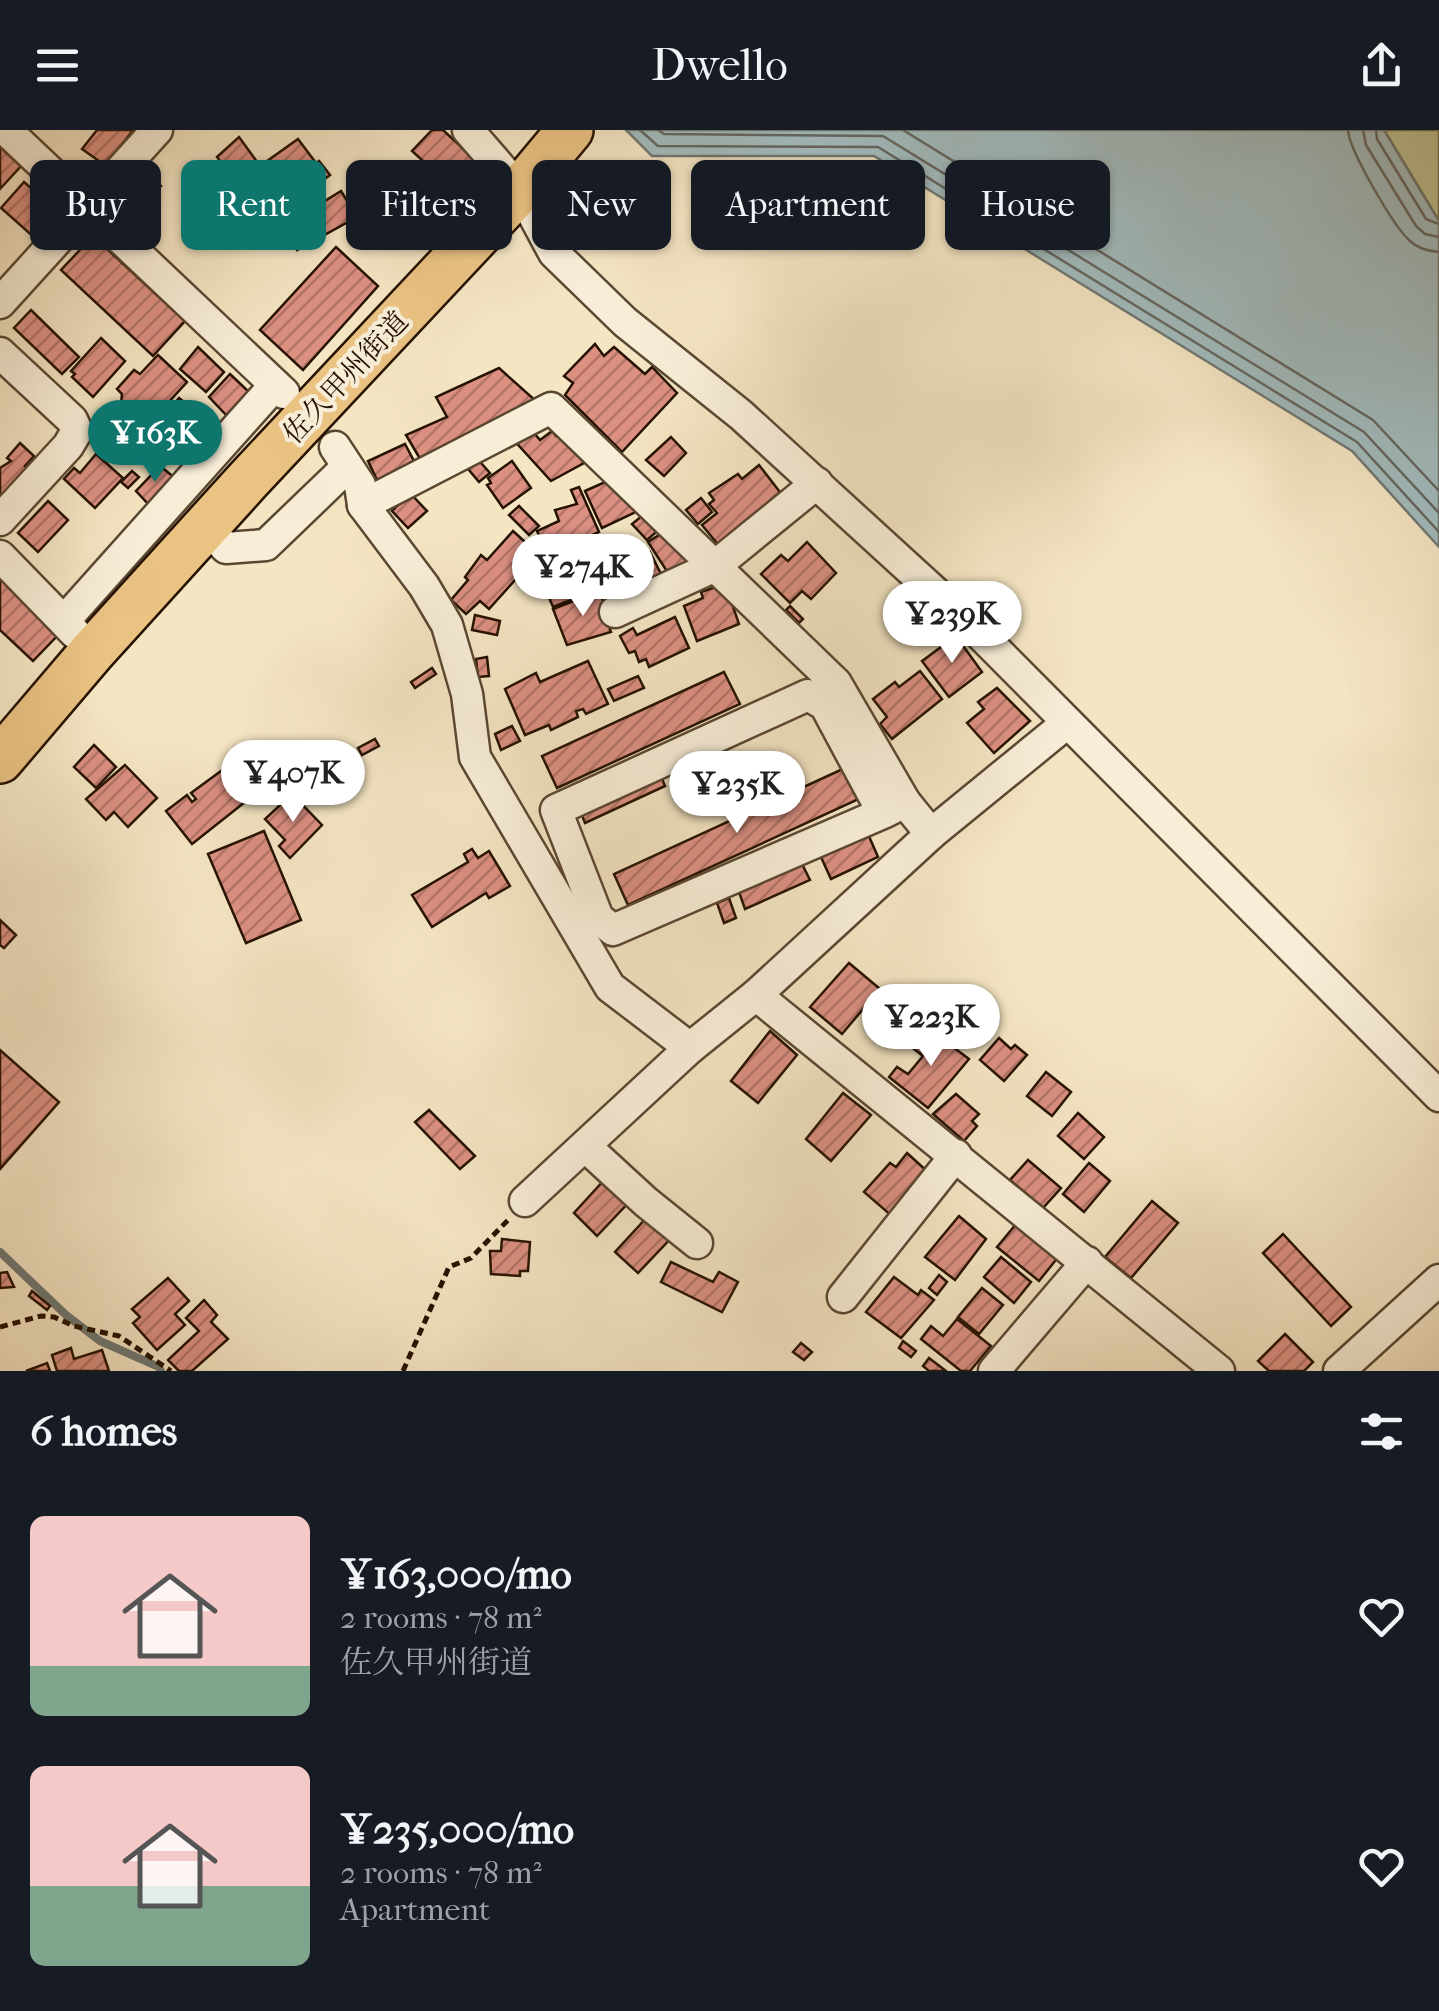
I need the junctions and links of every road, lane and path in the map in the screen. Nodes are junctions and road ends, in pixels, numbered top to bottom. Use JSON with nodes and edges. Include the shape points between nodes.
{"nodes":[{"id":1,"x":6,"y":130,"type":"edge"},
{"id":2,"x":156,"y":130,"type":"edge"},
{"id":3,"x":468,"y":130,"type":"edge"},
{"id":4,"x":570,"y":130,"type":"edge"},
{"id":5,"x":38,"y":160,"type":"edge"},
{"id":6,"x":130,"y":160,"type":"edge"},
{"id":7,"x":527,"y":179,"type":"junction"},
{"id":8,"x":49,"y":250,"type":"edge"},
{"id":9,"x":133,"y":250,"type":"edge"},
{"id":10,"x":0,"y":303,"type":"edge"},
{"id":11,"x":0,"y":353,"type":"edge"},
{"id":12,"x":817,"y":483,"type":"junction"},
{"id":13,"x":363,"y":505,"type":"junction"},
{"id":14,"x":0,"y":520,"type":"edge"},
{"id":15,"x":206,"y":528,"type":"junction"},
{"id":16,"x":0,"y":556,"type":"edge"},
{"id":17,"x":715,"y":566,"type":"junction"},
{"id":18,"x":616,"y":612,"type":"dead end"},
{"id":19,"x":78,"y":636,"type":"junction"},
{"id":20,"x":1067,"y":724,"type":"junction"},
{"id":21,"x":0,"y":758,"type":"edge"},
{"id":22,"x":894,"y":808,"type":"junction"},
{"id":23,"x":931,"y":834,"type":"junction"},
{"id":24,"x":576,"y":899,"type":"junction"},
{"id":25,"x":756,"y":995,"type":"junction"},
{"id":26,"x":690,"y":1048,"type":"junction"},
{"id":27,"x":1439,"y":1096,"type":"edge"},
{"id":28,"x":585,"y":1146,"type":"junction"},
{"id":29,"x":956,"y":1155,"type":"junction"},
{"id":30,"x":525,"y":1201,"type":"joint"},
{"id":31,"x":697,"y":1243,"type":"dead end"},
{"id":32,"x":1087,"y":1262,"type":"junction"},
{"id":33,"x":1439,"y":1280,"type":"edge"},
{"id":34,"x":843,"y":1297,"type":"dead end"},
{"id":35,"x":0,"y":1327,"type":"edge"},
{"id":36,"x":170,"y":1371,"type":"edge"},
{"id":37,"x":404,"y":1371,"type":"edge"},
{"id":38,"x":994,"y":1371,"type":"edge"},
{"id":39,"x":1220,"y":1371,"type":"edge"},
{"id":40,"x":1339,"y":1371,"type":"edge"}],
"edges":[{"from":1,"to":5,"type":"street"},
{"from":2,"to":6,"type":"street"},
{"from":3,"to":7,"type":"street"},
{"from":4,"to":7,"type":"highway","name":"佐久甲州街道"},
{"from":7,"to":12,"type":"street","via":[[554,253],[624,322]]},
{"from":7,"to":15,"type":"highway","name":"佐久甲州街道"},
{"from":8,"to":10,"type":"street"},
{"from":9,"to":19,"type":"street","via":[[279,389]]},
{"from":11,"to":14,"type":"street","via":[[77,431]]},
{"from":12,"to":17,"type":"street"},
{"from":12,"to":20,"type":"street"},
{"from":13,"to":15,"type":"street","via":[[360,485],[341,457],[266,545],[226,548]]},
{"from":13,"to":17,"type":"street","via":[[550,408]]},
{"from":13,"to":24,"type":"street","via":[[447,625],[467,694],[475,757]]},
{"from":15,"to":19,"type":"highway","name":"佐久甲州街道"},
{"from":16,"to":19,"type":"street"},
{"from":17,"to":18,"type":"street"},
{"from":17,"to":22,"type":"street","via":[[836,684]]},
{"from":19,"to":21,"type":"highway","name":"佐久甲州街道"},
{"from":20,"to":23,"type":"street"},
{"from":20,"to":27,"type":"street"},
{"from":22,"to":23,"type":"street"},
{"from":22,"to":24,"type":"street","via":[[612,930]]},
{"from":22,"to":24,"type":"street","via":[[825,705],[808,695],[556,810]]},
{"from":23,"to":25,"type":"street"},
{"from":24,"to":26,"type":"street","via":[[610,987]]},
{"from":25,"to":26,"type":"street"},
{"from":25,"to":29,"type":"street"},
{"from":26,"to":28,"type":"street"},
{"from":28,"to":30,"type":"street"},
{"from":28,"to":31,"type":"street"},
{"from":29,"to":32,"type":"street"},
{"from":29,"to":34,"type":"street"},
{"from":30,"to":37,"type":"path","via":[[470,1258],[449,1267]]},
{"from":32,"to":38,"type":"street"},
{"from":32,"to":39,"type":"street"},
{"from":33,"to":40,"type":"street"},
{"from":35,"to":36,"type":"path","via":[[54,1316],[119,1336]]}]}
